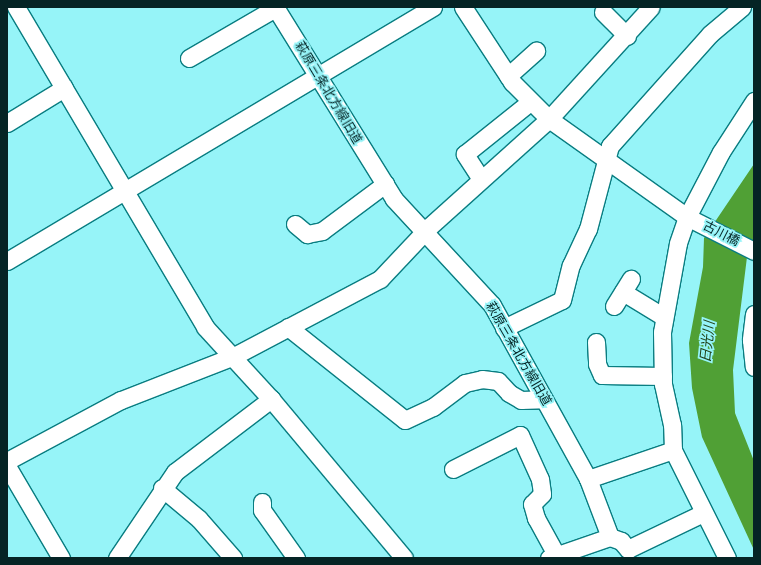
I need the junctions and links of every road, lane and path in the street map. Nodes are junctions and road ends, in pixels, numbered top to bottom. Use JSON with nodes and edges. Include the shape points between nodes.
{"nodes":[{"id":1,"x":16,"y":7,"type":"edge"},
{"id":2,"x":276,"y":7,"type":"edge"},
{"id":3,"x":433,"y":7,"type":"edge"},
{"id":4,"x":463,"y":7,"type":"edge"},
{"id":5,"x":651,"y":7,"type":"edge"},
{"id":6,"x":742,"y":7,"type":"edge"},
{"id":7,"x":603,"y":12,"type":"dead end"},
{"id":8,"x":627,"y":36,"type":"junction"},
{"id":9,"x":536,"y":51,"type":"dead end"},
{"id":10,"x":189,"y":58,"type":"dead end"},
{"id":11,"x":508,"y":76,"type":"junction"},
{"id":12,"x":319,"y":77,"type":"junction"},
{"id":13,"x":64,"y":88,"type":"junction"},
{"id":14,"x":754,"y":101,"type":"edge"},
{"id":15,"x":530,"y":102,"type":"junction"},
{"id":16,"x":549,"y":119,"type":"junction"},
{"id":17,"x":7,"y":123,"type":"edge"},
{"id":18,"x":605,"y":159,"type":"junction"},
{"id":19,"x":481,"y":179,"type":"junction"},
{"id":20,"x":385,"y":184,"type":"junction"},
{"id":21,"x":124,"y":191,"type":"junction"},
{"id":22,"x":687,"y":217,"type":"junction"},
{"id":23,"x":295,"y":224,"type":"dead end"},
{"id":24,"x":425,"y":234,"type":"junction"},
{"id":25,"x":754,"y":251,"type":"edge"},
{"id":26,"x":7,"y":261,"type":"edge"},
{"id":27,"x":614,"y":306,"type":"dead end"},
{"id":28,"x":754,"y":314,"type":"edge"},
{"id":29,"x":664,"y":316,"type":"junction"},
{"id":30,"x":288,"y":327,"type":"junction"},
{"id":31,"x":504,"y":328,"type":"junction"},
{"id":32,"x":596,"y":342,"type":"dead end"},
{"id":33,"x":234,"y":356,"type":"junction"},
{"id":34,"x":754,"y":367,"type":"edge"},
{"id":35,"x":663,"y":376,"type":"junction"},
{"id":36,"x":271,"y":399,"type":"junction"},
{"id":37,"x":544,"y":399,"type":"junction"},
{"id":38,"x":673,"y":450,"type":"junction"},
{"id":39,"x":7,"y":461,"type":"edge"},
{"id":40,"x":7,"y":466,"type":"edge"},
{"id":41,"x":453,"y":469,"type":"dead end"},
{"id":42,"x":588,"y":479,"type":"junction"},
{"id":43,"x":162,"y":488,"type":"junction"},
{"id":44,"x":262,"y":502,"type":"dead end"},
{"id":45,"x":703,"y":513,"type":"junction"},
{"id":46,"x":610,"y":537,"type":"junction"},
{"id":47,"x":630,"y":554,"type":"edge"},
{"id":48,"x":555,"y":557,"type":"edge"},
{"id":49,"x":61,"y":558,"type":"edge"},
{"id":50,"x":117,"y":558,"type":"edge"},
{"id":51,"x":233,"y":558,"type":"edge"},
{"id":52,"x":296,"y":558,"type":"edge"},
{"id":53,"x":404,"y":558,"type":"edge"},
{"id":54,"x":727,"y":558,"type":"edge"}],
"edges":[{"from":1,"to":13,"type":"street"},
{"from":2,"to":10,"type":"street"},
{"from":2,"to":12,"type":"street","name":"萩原三条北方線旧道"},
{"from":3,"to":12,"type":"street"},
{"from":4,"to":11,"type":"street","name":"古川橋"},
{"from":5,"to":8,"type":"street"},
{"from":6,"to":18,"type":"street","via":[[710,34],[640,110],[610,146]]},
{"from":7,"to":8,"type":"street"},
{"from":8,"to":16,"type":"street"},
{"from":9,"to":11,"type":"street"},
{"from":11,"to":15,"type":"street","name":"古川橋"},
{"from":12,"to":20,"type":"street","name":"萩原三条北方線旧道"},
{"from":12,"to":21,"type":"street"},
{"from":13,"to":17,"type":"street"},
{"from":13,"to":21,"type":"street"},
{"from":14,"to":22,"type":"street","via":[[721,152]]},
{"from":15,"to":16,"type":"street","name":"古川橋"},
{"from":15,"to":19,"type":"street","via":[[465,154]]},
{"from":16,"to":18,"type":"street","name":"古川橋"},
{"from":16,"to":19,"type":"street"},
{"from":18,"to":22,"type":"street","name":"古川橋"},
{"from":18,"to":31,"type":"street","via":[[588,228],[571,265],[562,300]]},
{"from":19,"to":24,"type":"street"},
{"from":20,"to":23,"type":"street","via":[[322,231],[307,234]]},
{"from":20,"to":24,"type":"street","name":"萩原三条北方線旧道"},
{"from":21,"to":26,"type":"street"},
{"from":21,"to":33,"type":"street","via":[[205,327]]},
{"from":22,"to":25,"type":"street","name":"古川橋"},
{"from":22,"to":29,"type":"street","via":[[678,243]]},
{"from":24,"to":30,"type":"street","via":[[380,279]]},
{"from":24,"to":31,"type":"street","name":"萩原三条北方線旧道","via":[[492,305]]},
{"from":27,"to":29,"type":"street","via":[[627,285]]},
{"from":28,"to":34,"type":"street","via":[[751,340]]},
{"from":29,"to":35,"type":"street"},
{"from":30,"to":33,"type":"street"},
{"from":30,"to":37,"type":"street","via":[[405,420],[434,407],[465,383],[482,379],[498,381],[509,394],[521,400]]},
{"from":31,"to":37,"type":"street","name":"萩原三条北方線旧道"},
{"from":32,"to":35,"type":"street","via":[[597,364],[602,375]]},
{"from":33,"to":36,"type":"street"},
{"from":33,"to":39,"type":"street","via":[[121,400]]},
{"from":35,"to":38,"type":"street"},
{"from":36,"to":43,"type":"street","via":[[175,472]]},
{"from":36,"to":53,"type":"street"},
{"from":37,"to":42,"type":"street","name":"萩原三条北方線旧道"},
{"from":38,"to":42,"type":"street"},
{"from":38,"to":45,"type":"street"},
{"from":40,"to":49,"type":"street"},
{"from":41,"to":48,"type":"street","via":[[520,435],[540,479],[542,494],[532,504],[536,518]]},
{"from":42,"to":46,"type":"street","name":"萩原三条北方線旧道"},
{"from":43,"to":50,"type":"street"},
{"from":43,"to":51,"type":"street","via":[[199,519]]},
{"from":44,"to":52,"type":"street","via":[[262,510]]},
{"from":45,"to":47,"type":"street"},
{"from":45,"to":54,"type":"street"},
{"from":46,"to":47,"type":"street","via":[[621,541]]},
{"from":46,"to":48,"type":"street"}]}
